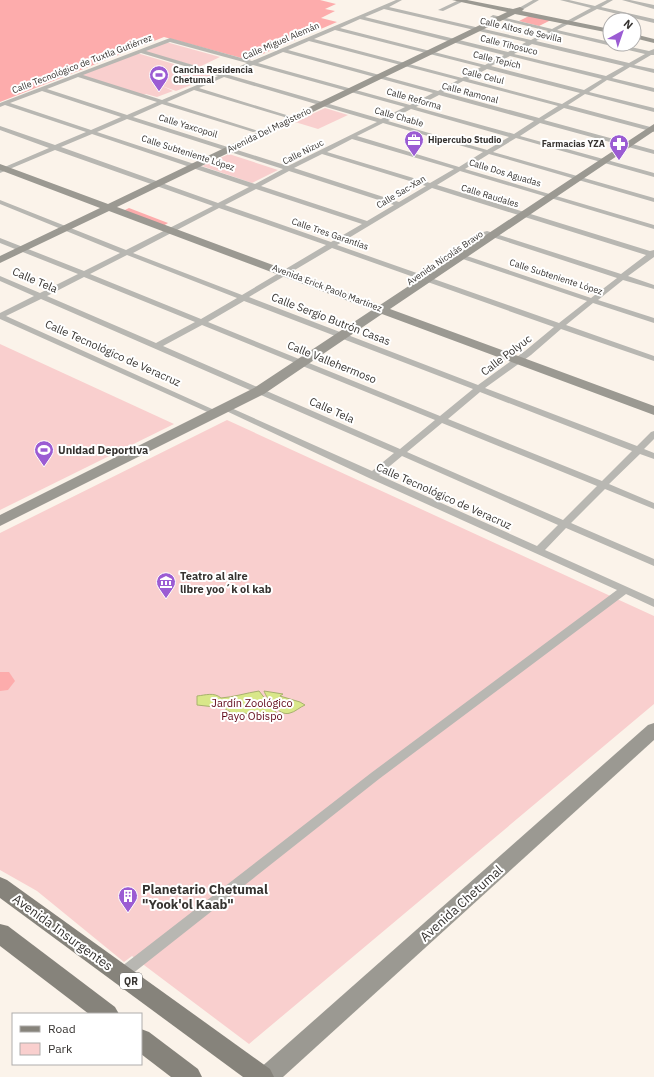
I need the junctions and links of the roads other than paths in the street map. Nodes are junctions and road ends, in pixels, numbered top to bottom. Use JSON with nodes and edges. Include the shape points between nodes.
{"nodes":[{"id":1,"x":400,"y":0,"type":"edge"},
{"id":2,"x":472,"y":0,"type":"edge"},
{"id":3,"x":530,"y":0,"type":"edge"},
{"id":4,"x":537,"y":0,"type":"edge"},
{"id":5,"x":562,"y":0,"type":"edge"},
{"id":6,"x":611,"y":0,"type":"edge"},
{"id":7,"x":624,"y":0,"type":"edge"},
{"id":8,"x":458,"y":1,"type":"edge"},
{"id":9,"x":384,"y":7,"type":"junction"},
{"id":10,"x":654,"y":7,"type":"edge"},
{"id":11,"x":597,"y":8,"type":"junction"},
{"id":12,"x":514,"y":9,"type":"junction"},
{"id":13,"x":441,"y":10,"type":"dead end"},
{"id":14,"x":359,"y":17,"type":"junction"},
{"id":15,"x":496,"y":18,"type":"junction"},
{"id":16,"x":572,"y":20,"type":"junction"},
{"id":17,"x":654,"y":21,"type":"edge"},
{"id":18,"x":602,"y":26,"type":"edge"},
{"id":19,"x":335,"y":28,"type":"junction"},
{"id":20,"x":474,"y":29,"type":"junction"},
{"id":21,"x":602,"y":29,"type":"edge"},
{"id":22,"x":552,"y":31,"type":"junction"},
{"id":23,"x":642,"y":35,"type":"edge"},
{"id":24,"x":642,"y":38,"type":"edge"},
{"id":25,"x":654,"y":38,"type":"edge"},
{"id":26,"x":309,"y":39,"type":"junction"},
{"id":27,"x":170,"y":40,"type":"joint"},
{"id":28,"x":451,"y":40,"type":"junction"},
{"id":29,"x":654,"y":41,"type":"edge"},
{"id":30,"x":531,"y":42,"type":"junction"},
{"id":31,"x":282,"y":50,"type":"junction"},
{"id":32,"x":140,"y":51,"type":"junction"},
{"id":33,"x":426,"y":51,"type":"junction"},
{"id":34,"x":653,"y":53,"type":"edge"},
{"id":35,"x":508,"y":54,"type":"junction"},
{"id":36,"x":253,"y":62,"type":"junction"},
{"id":37,"x":401,"y":64,"type":"junction"},
{"id":38,"x":629,"y":65,"type":"junction"},
{"id":39,"x":488,"y":66,"type":"junction"},
{"id":40,"x":654,"y":72,"type":"edge"},
{"id":41,"x":77,"y":75,"type":"junction"},
{"id":42,"x":224,"y":75,"type":"junction"},
{"id":43,"x":374,"y":76,"type":"junction"},
{"id":44,"x":607,"y":78,"type":"junction"},
{"id":45,"x":462,"y":80,"type":"junction"},
{"id":46,"x":193,"y":88,"type":"junction"},
{"id":47,"x":41,"y":89,"type":"junction"},
{"id":48,"x":348,"y":89,"type":"junction"},
{"id":49,"x":654,"y":90,"type":"edge"},
{"id":50,"x":586,"y":92,"type":"junction"},
{"id":51,"x":438,"y":93,"type":"junction"},
{"id":52,"x":161,"y":102,"type":"junction"},
{"id":53,"x":318,"y":103,"type":"junction"},
{"id":54,"x":2,"y":104,"type":"edge"},
{"id":55,"x":565,"y":106,"type":"junction"},
{"id":56,"x":411,"y":107,"type":"junction"},
{"id":57,"x":654,"y":110,"type":"edge"},
{"id":58,"x":126,"y":117,"type":"junction"},
{"id":59,"x":289,"y":117,"type":"junction"},
{"id":60,"x":382,"y":121,"type":"junction"},
{"id":61,"x":540,"y":121,"type":"junction"},
{"id":62,"x":651,"y":127,"type":"edge"},
{"id":63,"x":0,"y":128,"type":"edge"},
{"id":64,"x":255,"y":131,"type":"junction"},
{"id":65,"x":91,"y":132,"type":"junction"},
{"id":66,"x":515,"y":136,"type":"junction"},
{"id":67,"x":352,"y":137,"type":"junction"},
{"id":68,"x":623,"y":144,"type":"junction"},
{"id":69,"x":56,"y":147,"type":"junction"},
{"id":70,"x":225,"y":148,"type":"junction"},
{"id":71,"x":488,"y":151,"type":"junction"},
{"id":72,"x":322,"y":152,"type":"junction"},
{"id":73,"x":654,"y":152,"type":"edge"},
{"id":74,"x":600,"y":160,"type":"junction"},
{"id":75,"x":191,"y":164,"type":"junction"},
{"id":76,"x":4,"y":166,"type":"edge"},
{"id":77,"x":458,"y":168,"type":"junction"},
{"id":78,"x":288,"y":169,"type":"junction"},
{"id":79,"x":654,"y":175,"type":"edge"},
{"id":80,"x":574,"y":177,"type":"junction"},
{"id":81,"x":154,"y":182,"type":"junction"},
{"id":82,"x":256,"y":186,"type":"junction"},
{"id":83,"x":428,"y":186,"type":"junction"},
{"id":84,"x":546,"y":195,"type":"junction"},
{"id":85,"x":654,"y":200,"type":"edge"},
{"id":86,"x":0,"y":202,"type":"edge"},
{"id":87,"x":110,"y":203,"type":"junction"},
{"id":88,"x":398,"y":204,"type":"junction"},
{"id":89,"x":221,"y":205,"type":"junction"},
{"id":90,"x":518,"y":214,"type":"junction"},
{"id":91,"x":366,"y":223,"type":"junction"},
{"id":92,"x":62,"y":226,"type":"junction"},
{"id":93,"x":654,"y":227,"type":"edge"},
{"id":94,"x":177,"y":228,"type":"junction"},
{"id":95,"x":488,"y":234,"type":"junction"},
{"id":96,"x":0,"y":240,"type":"edge"},
{"id":97,"x":331,"y":244,"type":"junction"},
{"id":98,"x":18,"y":247,"type":"junction"},
{"id":99,"x":0,"y":252,"type":"edge"},
{"id":100,"x":127,"y":253,"type":"junction"},
{"id":101,"x":653,"y":254,"type":"edge"},
{"id":102,"x":457,"y":255,"type":"junction"},
{"id":103,"x":0,"y":260,"type":"edge"},
{"id":104,"x":288,"y":269,"type":"junction"},
{"id":105,"x":86,"y":274,"type":"junction"},
{"id":106,"x":424,"y":277,"type":"junction"},
{"id":107,"x":622,"y":277,"type":"junction"},
{"id":108,"x":0,"y":278,"type":"edge"},
{"id":109,"x":654,"y":287,"type":"edge"},
{"id":110,"x":42,"y":296,"type":"junction"},
{"id":111,"x":242,"y":296,"type":"junction"},
{"id":112,"x":592,"y":300,"type":"junction"},
{"id":113,"x":382,"y":304,"type":"junction"},
{"id":114,"x":0,"y":316,"type":"edge"},
{"id":115,"x":654,"y":321,"type":"edge"},
{"id":116,"x":202,"y":322,"type":"junction"},
{"id":117,"x":560,"y":326,"type":"junction"},
{"id":118,"x":338,"y":334,"type":"junction"},
{"id":119,"x":156,"y":346,"type":"junction"},
{"id":120,"x":524,"y":357,"type":"junction"},
{"id":121,"x":654,"y":359,"type":"edge"},
{"id":122,"x":298,"y":360,"type":"junction"},
{"id":123,"x":574,"y":376,"type":"junction"},
{"id":124,"x":480,"y":388,"type":"junction"},
{"id":125,"x":254,"y":389,"type":"junction"},
{"id":126,"x":654,"y":400,"type":"edge"},
{"id":127,"x":654,"y":410,"type":"edge"},
{"id":128,"x":221,"y":411,"type":"junction"},
{"id":129,"x":443,"y":419,"type":"junction"},
{"id":130,"x":654,"y":434,"type":"edge"},
{"id":131,"x":638,"y":449,"type":"junction"},
{"id":132,"x":400,"y":454,"type":"junction"},
{"id":133,"x":654,"y":456,"type":"edge"},
{"id":134,"x":372,"y":476,"type":"junction"},
{"id":135,"x":602,"y":485,"type":"junction"},
{"id":136,"x":654,"y":506,"type":"edge"},
{"id":137,"x":0,"y":520,"type":"edge"},
{"id":138,"x":563,"y":524,"type":"junction"},
{"id":139,"x":538,"y":552,"type":"junction"},
{"id":140,"x":654,"y":563,"type":"edge"},
{"id":141,"x":625,"y":590,"type":"junction"},
{"id":142,"x":654,"y":603,"type":"edge"},
{"id":143,"x":654,"y":730,"type":"edge"},
{"id":144,"x":0,"y":886,"type":"edge"},
{"id":145,"x":0,"y":934,"type":"edge"},
{"id":146,"x":122,"y":974,"type":"junction"},
{"id":147,"x":105,"y":1013,"type":"edge"},
{"id":148,"x":142,"y":1041,"type":"edge"},
{"id":149,"x":190,"y":1077,"type":"edge"},
{"id":150,"x":262,"y":1077,"type":"edge"},
{"id":151,"x":267,"y":1077,"type":"edge"}],
"edges":[{"from":1,"to":9,"type":"street","name":"Calle Miguel Alemán"},
{"from":2,"to":12,"type":"main road"},
{"from":3,"to":12,"type":"street","name":"Avenida Del Magisterio"},
{"from":4,"to":12,"type":"street","name":"Avenida Del Magisterio"},
{"from":5,"to":11,"type":"street"},
{"from":6,"to":11,"type":"street","name":"Calle Nizuc"},
{"from":7,"to":10,"type":"street"},
{"from":8,"to":12,"type":"main road"},
{"from":8,"to":13,"type":"street"},
{"from":9,"to":14,"type":"street","name":"Calle Miguel Alemán"},
{"from":9,"to":20,"type":"street","name":"Calle Altos de Sevilla"},
{"from":11,"to":16,"type":"street","name":"Calle Nizuc"},
{"from":11,"to":17,"type":"street"},
{"from":12,"to":15,"type":"main road","name":"Avenida Del Magisterio"},
{"from":12,"to":16,"type":"main road"},
{"from":14,"to":19,"type":"street","name":"Calle Miguel Alemán"},
{"from":14,"to":28,"type":"street","name":"Calle Tihosuco"},
{"from":15,"to":20,"type":"main road","name":"Avenida Del Magisterio"},
{"from":15,"to":22,"type":"street"},
{"from":16,"to":18,"type":"main road"},
{"from":16,"to":21,"type":"main road"},
{"from":16,"to":22,"type":"street","name":"Calle Nizuc"},
{"from":19,"to":26,"type":"street","name":"Calle Miguel Alemán"},
{"from":19,"to":33,"type":"street","name":"Calle Tepich"},
{"from":20,"to":28,"type":"main road","name":"Avenida Del Magisterio"},
{"from":20,"to":30,"type":"street","name":"Calle Altos de Sevilla"},
{"from":22,"to":30,"type":"street","name":"Calle Nizuc"},
{"from":22,"to":34,"type":"street"},
{"from":23,"to":25,"type":"main road"},
{"from":24,"to":29,"type":"main road"},
{"from":26,"to":31,"type":"street","name":"Calle Miguel Alemán"},
{"from":26,"to":37,"type":"street","name":"Calle Celul"},
{"from":27,"to":32,"type":"street","name":"Calle Tecnológico de Tuxtla Gutiérrez"},
{"from":27,"to":36,"type":"street","name":"Calle Reforma"},
{"from":28,"to":33,"type":"main road","name":"Avenida Del Magisterio"},
{"from":28,"to":35,"type":"street","name":"Calle Tihosuco"},
{"from":30,"to":35,"type":"street","name":"Calle Nizuc"},
{"from":30,"to":38,"type":"street","name":"Calle Altos de Sevilla"},
{"from":31,"to":36,"type":"street","name":"Calle Miguel Alemán"},
{"from":31,"to":43,"type":"street","name":"Calle Ramonal"},
{"from":32,"to":41,"type":"street","name":"Calle Tecnológico de Tuxtla Gutiérrez"},
{"from":32,"to":42,"type":"street","name":"Calle Chable"},
{"from":33,"to":37,"type":"main road","name":"Avenida Del Magisterio"},
{"from":33,"to":39,"type":"street","name":"Calle Tepich"},
{"from":34,"to":38,"type":"street","name":"Calle Sac-Xan"},
{"from":35,"to":39,"type":"street","name":"Calle Nizuc"},
{"from":35,"to":44,"type":"street","name":"Calle Tihosuco"},
{"from":36,"to":42,"type":"street","name":"Calle Miguel Alemán"},
{"from":36,"to":48,"type":"street","name":"Calle Reforma"},
{"from":37,"to":43,"type":"main road","name":"Avenida Del Magisterio"},
{"from":37,"to":45,"type":"street","name":"Calle Celul"},
{"from":38,"to":40,"type":"street","name":"Calle Altos de Sevilla"},
{"from":38,"to":44,"type":"street","name":"Calle Sac-Xan"},
{"from":39,"to":45,"type":"street","name":"Calle Nizuc"},
{"from":39,"to":50,"type":"street","name":"Calle Tepich"},
{"from":41,"to":47,"type":"street","name":"Calle Tecnológico de Tuxtla Gutiérrez"},
{"from":41,"to":52,"type":"street"},
{"from":42,"to":46,"type":"street","name":"Calle Miguel Alemán"},
{"from":42,"to":53,"type":"street","name":"Calle Chable"},
{"from":43,"to":48,"type":"main road","name":"Avenida Del Magisterio"},
{"from":43,"to":51,"type":"street","name":"Calle Ramonal"},
{"from":44,"to":49,"type":"street","name":"Calle Tihosuco"},
{"from":44,"to":50,"type":"street","name":"Calle Sac-Xan"},
{"from":45,"to":51,"type":"street","name":"Calle Nizuc"},
{"from":45,"to":55,"type":"street","name":"Calle Celul"},
{"from":46,"to":52,"type":"street","name":"Calle Miguel Alemán"},
{"from":46,"to":59,"type":"street"},
{"from":47,"to":54,"type":"street","name":"Calle Tecnológico de Tuxtla Gutiérrez"},
{"from":47,"to":58,"type":"street","name":"Calle Yaxcopoil"},
{"from":48,"to":53,"type":"main road","name":"Avenida Del Magisterio"},
{"from":48,"to":56,"type":"street","name":"Calle Reforma"},
{"from":50,"to":55,"type":"street","name":"Calle Sac-Xan"},
{"from":50,"to":57,"type":"street","name":"Calle Tepich"},
{"from":51,"to":56,"type":"street","name":"Calle Nizuc"},
{"from":51,"to":61,"type":"street","name":"Calle Ramonal"},
{"from":52,"to":58,"type":"street","name":"Calle Miguel Alemán"},
{"from":52,"to":64,"type":"street"},
{"from":53,"to":59,"type":"main road","name":"Avenida Del Magisterio"},
{"from":53,"to":60,"type":"street","name":"Calle Chable"},
{"from":54,"to":65,"type":"street","name":"Calle Subteniente López"},
{"from":55,"to":61,"type":"street","name":"Calle Sac-Xan"},
{"from":55,"to":62,"type":"street","name":"Calle Celul"},
{"from":56,"to":60,"type":"street","name":"Calle Nizuc"},
{"from":56,"to":66,"type":"street","name":"Calle Reforma"},
{"from":58,"to":65,"type":"street","name":"Calle Miguel Alemán"},
{"from":58,"to":70,"type":"street","name":"Calle Yaxcopoil"},
{"from":59,"to":64,"type":"main road","name":"Avenida Del Magisterio"},
{"from":59,"to":70,"type":"main road","name":"Avenida Del Magisterio"},
{"from":60,"to":67,"type":"street","name":"Calle Nizuc"},
{"from":60,"to":71,"type":"street","name":"Calle Chable"},
{"from":61,"to":66,"type":"street","name":"Calle Sac-Xan"},
{"from":61,"to":68,"type":"street","name":"Calle Ramonal"},
{"from":62,"to":68,"type":"main road","name":"Avenida Nicolás Bravo"},
{"from":63,"to":69,"type":"street","name":"Calle Tres Garantías"},
{"from":64,"to":70,"type":"main road","name":"Avenida Del Magisterio"},
{"from":65,"to":69,"type":"street","name":"Calle Miguel Alemán"},
{"from":65,"to":75,"type":"street","name":"Calle Subteniente López"},
{"from":66,"to":71,"type":"street","name":"Calle Sac-Xan"},
{"from":66,"to":74,"type":"street","name":"Calle Reforma"},
{"from":67,"to":72,"type":"street","name":"Calle Nizuc"},
{"from":67,"to":77,"type":"street","name":"Calle Dos Aguadas"},
{"from":68,"to":73,"type":"street","name":"Calle Ramonal"},
{"from":68,"to":74,"type":"main road","name":"Avenida Nicolás Bravo"},
{"from":69,"to":76,"type":"street","name":"Calle Miguel Alemán"},
{"from":69,"to":81,"type":"street","name":"Calle Tres Garantías"},
{"from":70,"to":75,"type":"main road","name":"Avenida Del Magisterio"},
{"from":70,"to":78,"type":"street","name":"Calle Yaxcopoil"},
{"from":71,"to":77,"type":"street","name":"Calle Sac-Xan"},
{"from":71,"to":80,"type":"street","name":"Calle Chable"},
{"from":72,"to":78,"type":"street","name":"Calle Nizuc"},
{"from":72,"to":83,"type":"street","name":"Calle Raudales"},
{"from":74,"to":79,"type":"street","name":"Calle Reforma"},
{"from":74,"to":80,"type":"main road","name":"Avenida Nicolás Bravo"},
{"from":75,"to":81,"type":"main road","name":"Avenida Del Magisterio"},
{"from":75,"to":82,"type":"street","name":"Calle Subteniente López"},
{"from":76,"to":87,"type":"main road","name":"Avenida Erick Paolo Martínez"},
{"from":77,"to":83,"type":"street","name":"Calle Sac-Xan"},
{"from":77,"to":84,"type":"street","name":"Calle Dos Aguadas"},
{"from":78,"to":82,"type":"street","name":"Calle Nizuc"},
{"from":78,"to":88,"type":"street","name":"Calle Yaxcopoil"},
{"from":80,"to":84,"type":"main road","name":"Avenida Nicolás Bravo"},
{"from":80,"to":85,"type":"street","name":"Calle Chable"},
{"from":81,"to":87,"type":"main road","name":"Avenida Del Magisterio"},
{"from":81,"to":89,"type":"street","name":"Calle Tres Garantías"},
{"from":82,"to":89,"type":"street","name":"Calle Nizuc"},
{"from":82,"to":91,"type":"street","name":"Calle Subteniente López"},
{"from":83,"to":88,"type":"street","name":"Calle Sac-Xan"},
{"from":83,"to":90,"type":"street","name":"Calle Raudales"},
{"from":84,"to":90,"type":"main road","name":"Avenida Nicolás Bravo"},
{"from":84,"to":93,"type":"street","name":"Calle Dos Aguadas"},
{"from":86,"to":92,"type":"street","name":"Calle Sergio Butrón Casas"},
{"from":87,"to":92,"type":"main road","name":"Avenida Del Magisterio"},
{"from":87,"to":94,"type":"main road","name":"Avenida Erick Paolo Martínez"},
{"from":88,"to":91,"type":"street","name":"Calle Sac-Xan"},
{"from":89,"to":94,"type":"street","name":"Calle Nizuc"},
{"from":89,"to":97,"type":"street","name":"Calle Tres Garantías"},
{"from":90,"to":95,"type":"main road","name":"Avenida Nicolás Bravo"},
{"from":90,"to":101,"type":"street","name":"Calle Raudales"},
{"from":91,"to":97,"type":"street","name":"Calle Sac-Xan"},
{"from":92,"to":98,"type":"main road","name":"Avenida Del Magisterio"},
{"from":92,"to":100,"type":"street","name":"Calle Sergio Butrón Casas"},
{"from":94,"to":100,"type":"street","name":"Calle Nizuc"},
{"from":94,"to":104,"type":"main road","name":"Avenida Erick Paolo Martínez"},
{"from":95,"to":102,"type":"main road","name":"Avenida Nicolás Bravo"},
{"from":95,"to":107,"type":"street"},
{"from":96,"to":98,"type":"street","name":"Calle Vallehermoso"},
{"from":97,"to":104,"type":"street","name":"Calle Sac-Xan"},
{"from":97,"to":106,"type":"street","name":"Calle Tres Garantías"},
{"from":98,"to":99,"type":"main road","name":"Avenida Del Magisterio"},
{"from":98,"to":103,"type":"main road","name":"Avenida Del Magisterio"},
{"from":98,"to":105,"type":"street","name":"Calle Vallehermoso"},
{"from":100,"to":105,"type":"street","name":"Calle Nizuc"},
{"from":100,"to":111,"type":"street","name":"Calle Sergio Butrón Casas"},
{"from":101,"to":107,"type":"street","name":"Calle Polyuc"},
{"from":102,"to":106,"type":"main road","name":"Avenida Nicolás Bravo"},
{"from":102,"to":112,"type":"street","name":"Calle Subteniente López"},
{"from":104,"to":111,"type":"street","name":"Calle Sac-Xan"},
{"from":104,"to":113,"type":"main road","name":"Avenida Erick Paolo Martínez"},
{"from":105,"to":110,"type":"street","name":"Calle Nizuc"},
{"from":105,"to":116,"type":"street","name":"Calle Vallehermoso"},
{"from":106,"to":113,"type":"main road","name":"Avenida Nicolás Bravo"},
{"from":106,"to":117,"type":"street","name":"Calle Tres Garantías"},
{"from":107,"to":109,"type":"street"},
{"from":107,"to":112,"type":"street","name":"Calle Polyuc"},
{"from":108,"to":110,"type":"street","name":"Calle Tela"},
{"from":110,"to":114,"type":"street","name":"Calle Nizuc"},
{"from":110,"to":119,"type":"street","name":"Calle Tela"},
{"from":111,"to":116,"type":"street","name":"Calle Sac-Xan"},
{"from":111,"to":118,"type":"street","name":"Calle Sergio Butrón Casas"},
{"from":112,"to":115,"type":"street","name":"Calle Subteniente López"},
{"from":112,"to":117,"type":"street","name":"Calle Polyuc"},
{"from":113,"to":118,"type":"main road","name":"Avenida Nicolás Bravo"},
{"from":113,"to":120,"type":"main road","name":"Avenida Erick Paolo Martínez"},
{"from":114,"to":128,"type":"street","name":"Calle Tecnológico de Veracruz"},
{"from":116,"to":119,"type":"street","name":"Calle Sac-Xan"},
{"from":116,"to":122,"type":"street","name":"Calle Vallehermoso"},
{"from":117,"to":120,"type":"street","name":"Calle Polyuc"},
{"from":117,"to":121,"type":"street","name":"Calle Tres Garantías"},
{"from":118,"to":122,"type":"main road","name":"Avenida Nicolás Bravo"},
{"from":118,"to":124,"type":"street","name":"Calle Sergio Butrón Casas"},
{"from":119,"to":125,"type":"street","name":"Calle Tela"},
{"from":120,"to":123,"type":"main road","name":"Avenida Erick Paolo Martínez"},
{"from":120,"to":124,"type":"street","name":"Calle Polyuc"},
{"from":122,"to":125,"type":"main road","name":"Avenida Nicolás Bravo"},
{"from":122,"to":129,"type":"street","name":"Calle Vallehermoso"},
{"from":123,"to":126,"type":"main road","name":"Avenida Erick Paolo Martínez"},
{"from":123,"to":127,"type":"main road","name":"Avenida Erick Paolo Martínez"},
{"from":124,"to":129,"type":"street","name":"Calle Polyuc"},
{"from":124,"to":131,"type":"street","name":"Calle Sergio Butrón Casas"},
{"from":125,"to":128,"type":"main road","name":"Avenida Nicolás Bravo"},
{"from":125,"to":132,"type":"street","name":"Calle Tela"},
{"from":128,"to":134,"type":"street","name":"Calle Tecnológico de Veracruz"},
{"from":128,"to":137,"type":"main road","name":"Avenida Nicolás Bravo"},
{"from":129,"to":132,"type":"street","name":"Calle Polyuc"},
{"from":129,"to":135,"type":"street","name":"Calle Vallehermoso"},
{"from":130,"to":131,"type":"street"},
{"from":131,"to":133,"type":"street","name":"Calle Sergio Butrón Casas"},
{"from":131,"to":135,"type":"street"},
{"from":132,"to":134,"type":"street","name":"Calle Polyuc"},
{"from":132,"to":138,"type":"street","name":"Calle Tela"},
{"from":134,"to":139,"type":"street","name":"Calle Tecnológico de Veracruz"},
{"from":135,"to":136,"type":"street","name":"Calle Vallehermoso"},
{"from":135,"to":138,"type":"street"},
{"from":138,"to":139,"type":"street"},
{"from":138,"to":140,"type":"street","name":"Calle Tela"},
{"from":139,"to":141,"type":"street","name":"Calle Tecnológico de Veracruz"},
{"from":141,"to":142,"type":"street","name":"Calle Tecnológico de Veracruz"},
{"from":141,"to":146,"type":"street","via":[[375,776]]},
{"from":143,"to":151,"type":"main road","name":"Avenida Chetumal"},
{"from":144,"to":146,"type":"main road","name":"Avenida Insurgentes","number":"QR"},
{"from":145,"to":147,"type":"main road"},
{"from":146,"to":150,"type":"main road","name":"Avenida Insurgentes","number":"QR"},
{"from":148,"to":149,"type":"main road"}]}
